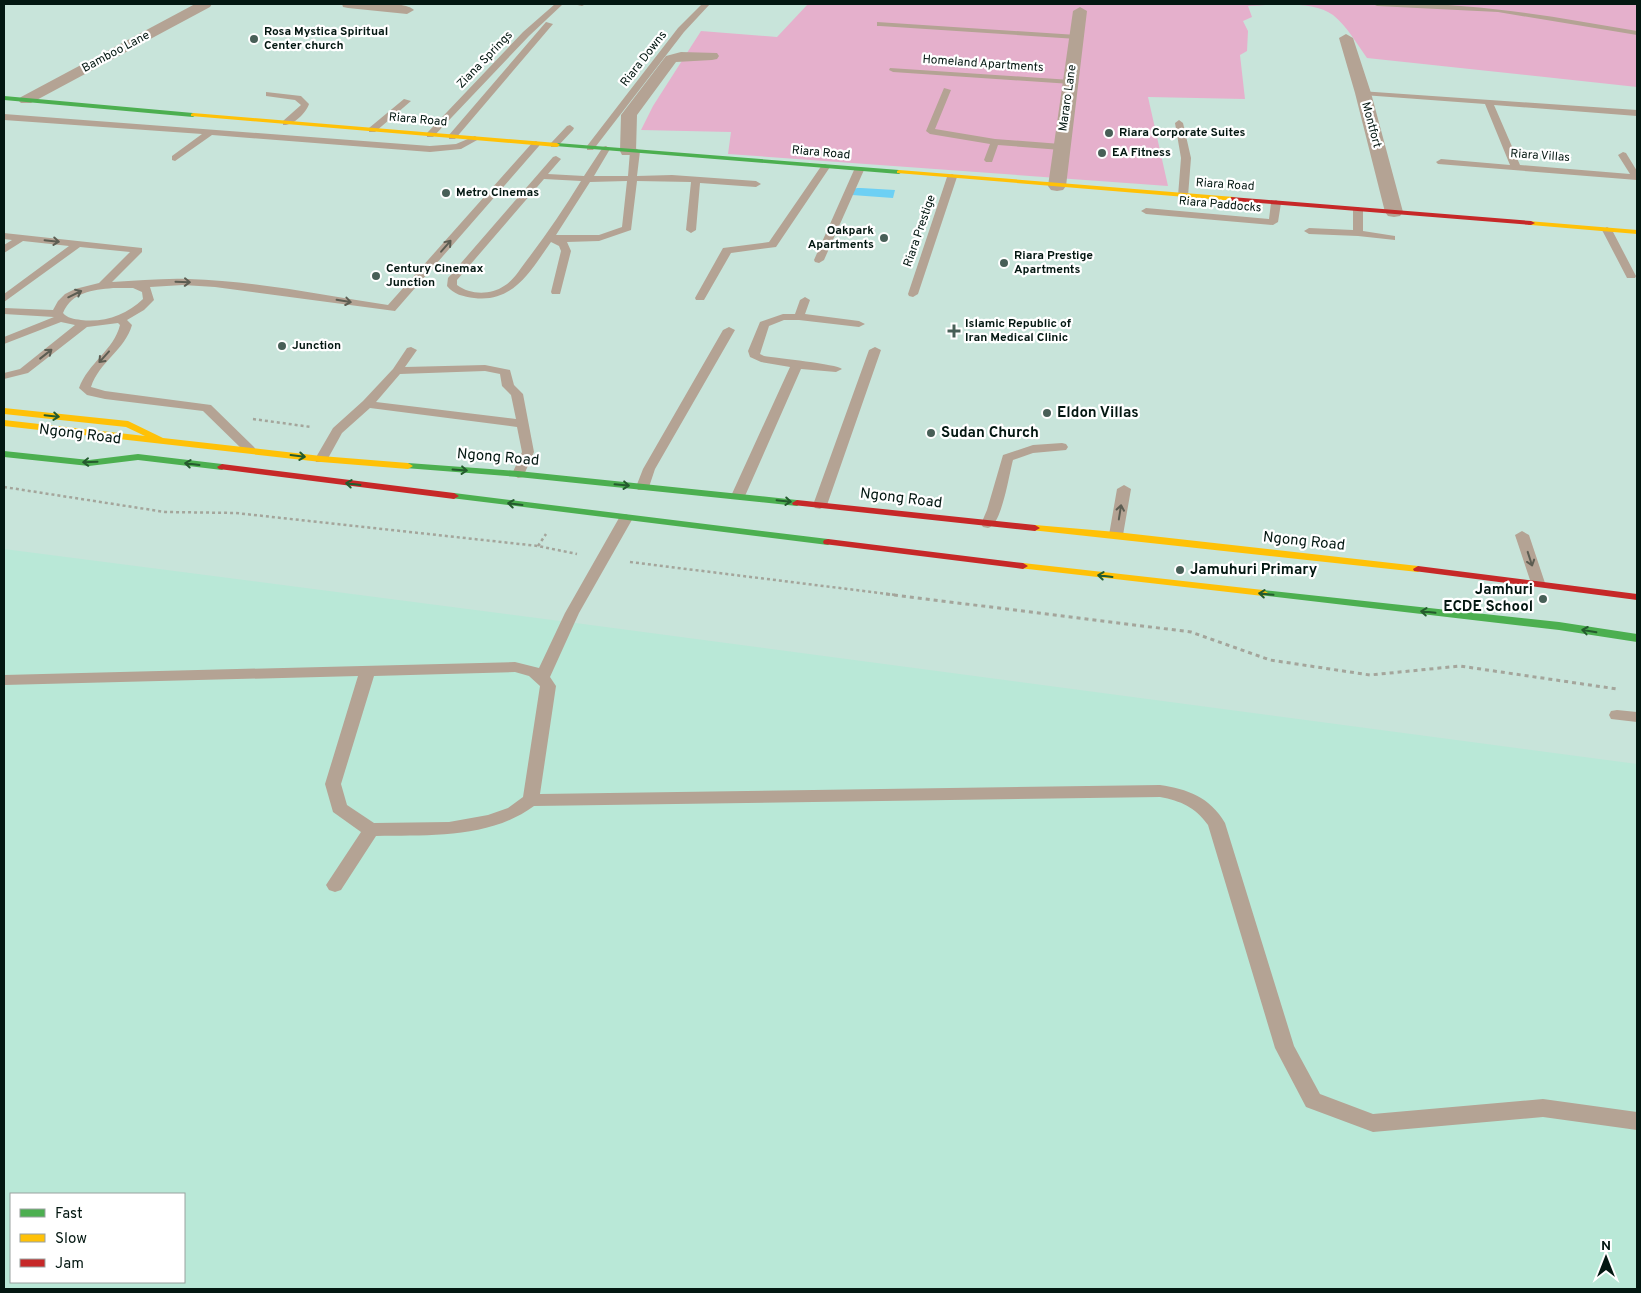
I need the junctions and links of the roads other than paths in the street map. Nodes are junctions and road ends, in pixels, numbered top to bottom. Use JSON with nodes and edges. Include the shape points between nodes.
{"nodes":[{"id":1,"x":205,"y":4,"type":"edge"},
{"id":2,"x":348,"y":4,"type":"edge"},
{"id":3,"x":559,"y":4,"type":"edge"},
{"id":4,"x":568,"y":4,"type":"edge"},
{"id":5,"x":577,"y":4,"type":"edge"},
{"id":6,"x":582,"y":4,"type":"edge"},
{"id":7,"x":706,"y":4,"type":"edge"},
{"id":8,"x":1377,"y":4,"type":"edge"},
{"id":9,"x":407,"y":10,"type":"dead end"},
{"id":10,"x":1080,"y":12,"type":"dead end"},
{"id":11,"x":880,"y":24,"type":"dead end"},
{"id":12,"x":1637,"y":33,"type":"edge"},
{"id":13,"x":1077,"y":37,"type":"junction"},
{"id":14,"x":1346,"y":38,"type":"dead end"},
{"id":15,"x":712,"y":56,"type":"dead end"},
{"id":16,"x":893,"y":70,"type":"dead end"},
{"id":17,"x":1071,"y":82,"type":"junction"},
{"id":18,"x":947,"y":90,"type":"dead end"},
{"id":19,"x":1363,"y":93,"type":"junction"},
{"id":20,"x":269,"y":94,"type":"dead end"},
{"id":21,"x":4,"y":98,"type":"edge"},
{"id":22,"x":26,"y":100,"type":"junction"},
{"id":23,"x":406,"y":101,"type":"dead end"},
{"id":24,"x":50,"y":103,"type":"junction"},
{"id":25,"x":1489,"y":104,"type":"junction"},
{"id":26,"x":1637,"y":113,"type":"edge"},
{"id":27,"x":4,"y":117,"type":"edge"},
{"id":28,"x":26,"y":118,"type":"junction"},
{"id":29,"x":286,"y":123,"type":"junction"},
{"id":30,"x":1179,"y":123,"type":"dead end"},
{"id":31,"x":570,"y":128,"type":"dead end"},
{"id":32,"x":372,"y":130,"type":"junction"},
{"id":33,"x":211,"y":132,"type":"junction"},
{"id":34,"x":430,"y":135,"type":"junction"},
{"id":35,"x":452,"y":137,"type":"junction"},
{"id":36,"x":475,"y":139,"type":"junction"},
{"id":37,"x":996,"y":142,"type":"junction"},
{"id":38,"x":536,"y":144,"type":"junction"},
{"id":39,"x":554,"y":145,"type":"junction"},
{"id":40,"x":1061,"y":147,"type":"junction"},
{"id":41,"x":590,"y":148,"type":"junction"},
{"id":42,"x":606,"y":149,"type":"junction"},
{"id":43,"x":631,"y":151,"type":"junction"},
{"id":44,"x":1623,"y":155,"type":"dead end"},
{"id":45,"x":174,"y":158,"type":"dead end"},
{"id":46,"x":556,"y":159,"type":"dead end"},
{"id":47,"x":989,"y":160,"type":"dead end"},
{"id":48,"x":1440,"y":162,"type":"dead end"},
{"id":49,"x":825,"y":167,"type":"junction"},
{"id":50,"x":1516,"y":167,"type":"junction"},
{"id":51,"x":858,"y":170,"type":"junction"},
{"id":52,"x":542,"y":176,"type":"junction"},
{"id":53,"x":1636,"y":176,"type":"edge"},
{"id":54,"x":952,"y":177,"type":"junction"},
{"id":55,"x":634,"y":178,"type":"junction"},
{"id":56,"x":587,"y":179,"type":"junction"},
{"id":57,"x":696,"y":180,"type":"junction"},
{"id":58,"x":756,"y":184,"type":"dead end"},
{"id":59,"x":1057,"y":186,"type":"junction"},
{"id":60,"x":1183,"y":196,"type":"junction"},
{"id":61,"x":1276,"y":203,"type":"junction"},
{"id":62,"x":1358,"y":210,"type":"junction"},
{"id":63,"x":1146,"y":211,"type":"dead end"},
{"id":64,"x":1394,"y":212,"type":"junction"},
{"id":65,"x":691,"y":230,"type":"dead end"},
{"id":66,"x":1607,"y":230,"type":"junction"},
{"id":67,"x":1309,"y":231,"type":"dead end"},
{"id":68,"x":1637,"y":232,"type":"edge"},
{"id":69,"x":1358,"y":233,"type":"junction"},
{"id":70,"x":4,"y":236,"type":"edge"},
{"id":71,"x":21,"y":238,"type":"junction"},
{"id":72,"x":550,"y":238,"type":"junction"},
{"id":73,"x":1391,"y":238,"type":"dead end"},
{"id":74,"x":78,"y":244,"type":"junction"},
{"id":75,"x":4,"y":250,"type":"edge"},
{"id":76,"x":819,"y":260,"type":"dead end"},
{"id":77,"x":1631,"y":276,"type":"dead end"},
{"id":78,"x":103,"y":284,"type":"junction"},
{"id":79,"x":134,"y":285,"type":"junction"},
{"id":80,"x":556,"y":292,"type":"dead end"},
{"id":81,"x":913,"y":294,"type":"dead end"},
{"id":82,"x":700,"y":298,"type":"dead end"},
{"id":83,"x":4,"y":299,"type":"edge"},
{"id":84,"x":805,"y":300,"type":"dead end"},
{"id":85,"x":4,"y":311,"type":"edge"},
{"id":86,"x":59,"y":316,"type":"junction"},
{"id":87,"x":799,"y":317,"type":"junction"},
{"id":88,"x":121,"y":319,"type":"junction"},
{"id":89,"x":84,"y":324,"type":"junction"},
{"id":90,"x":858,"y":324,"type":"dead end"},
{"id":91,"x":729,"y":330,"type":"dead end"},
{"id":92,"x":9,"y":339,"type":"edge"},
{"id":93,"x":4,"y":348,"type":"edge"},
{"id":94,"x":411,"y":350,"type":"dead end"},
{"id":95,"x":875,"y":350,"type":"dead end"},
{"id":96,"x":797,"y":365,"type":"junction"},
{"id":97,"x":836,"y":368,"type":"dead end"},
{"id":98,"x":397,"y":371,"type":"junction"},
{"id":99,"x":4,"y":376,"type":"edge"},
{"id":100,"x":368,"y":404,"type":"junction"},
{"id":101,"x":4,"y":411,"type":"edge"},
{"id":102,"x":4,"y":423,"type":"edge"},
{"id":103,"x":523,"y":424,"type":"junction"},
{"id":104,"x":161,"y":441,"type":"junction"},
{"id":105,"x":1062,"y":447,"type":"dead end"},
{"id":106,"x":250,"y":450,"type":"junction"},
{"id":107,"x":90,"y":451,"type":"dead end"},
{"id":108,"x":4,"y":454,"type":"edge"},
{"id":109,"x":138,"y":457,"type":"junction"},
{"id":110,"x":321,"y":459,"type":"junction"},
{"id":111,"x":518,"y":474,"type":"junction"},
{"id":112,"x":643,"y":487,"type":"junction"},
{"id":113,"x":1124,"y":489,"type":"dead end"},
{"id":114,"x":738,"y":496,"type":"junction"},
{"id":115,"x":820,"y":505,"type":"junction"},
{"id":116,"x":626,"y":518,"type":"junction"},
{"id":117,"x":988,"y":524,"type":"junction"},
{"id":118,"x":1116,"y":535,"type":"junction"},
{"id":119,"x":1522,"y":535,"type":"dead end"},
{"id":120,"x":1538,"y":583,"type":"junction"},
{"id":121,"x":1637,"y":597,"type":"edge"},
{"id":122,"x":1637,"y":638,"type":"edge"},
{"id":123,"x":367,"y":672,"type":"junction"},
{"id":124,"x":543,"y":675,"type":"junction"},
{"id":125,"x":4,"y":680,"type":"edge"},
{"id":126,"x":1618,"y":715,"type":"dead end"},
{"id":127,"x":1637,"y":717,"type":"edge"},
{"id":128,"x":531,"y":800,"type":"junction"},
{"id":129,"x":371,"y":830,"type":"junction"},
{"id":130,"x":335,"y":885,"type":"dead end"},
{"id":131,"x":1637,"y":1121,"type":"edge"}],
"edges":[{"from":1,"to":22,"type":"street","name":"Bamboo Lane"},
{"from":2,"to":9,"type":"street"},
{"from":3,"to":34,"type":"lane","name":"Ziana Springs"},
{"from":4,"to":35,"type":"lane"},
{"from":5,"to":6,"type":"lane"},
{"from":7,"to":41,"type":"lane","name":"Riara Downs","via":[[681,30]]},
{"from":8,"to":12,"type":"lane","via":[[1484,9]]},
{"from":10,"to":13,"type":"street","name":"Mararo Lane"},
{"from":11,"to":13,"type":"lane"},
{"from":13,"to":17,"type":"street","name":"Mararo Lane"},
{"from":14,"to":19,"type":"street","name":"Montfort"},
{"from":15,"to":43,"type":"street","via":[[671,59],[626,124]]},
{"from":16,"to":17,"type":"lane","name":"Homeland Apartments"},
{"from":17,"to":40,"type":"street","name":"Mararo Lane"},
{"from":18,"to":37,"type":"lane","via":[[930,131]]},
{"from":19,"to":25,"type":"lane"},
{"from":19,"to":64,"type":"street","name":"Montfort"},
{"from":20,"to":29,"type":"lane","via":[[298,98],[305,104]]},
{"from":21,"to":22,"type":"main road","name":"Riara Road"},
{"from":22,"to":24,"type":"main road","name":"Riara Road"},
{"from":23,"to":32,"type":"lane"},
{"from":24,"to":28,"type":"lane"},
{"from":24,"to":29,"type":"main road","name":"Riara Road"},
{"from":25,"to":26,"type":"lane"},
{"from":25,"to":50,"type":"lane"},
{"from":27,"to":28,"type":"lane"},
{"from":28,"to":33,"type":"lane"},
{"from":29,"to":32,"type":"main road","name":"Riara Road"},
{"from":30,"to":60,"type":"lane","via":[[1186,158]]},
{"from":31,"to":39,"type":"lane"},
{"from":32,"to":34,"type":"main road","name":"Riara Road"},
{"from":33,"to":36,"type":"lane","via":[[430,149],[458,147]]},
{"from":33,"to":45,"type":"lane"},
{"from":34,"to":35,"type":"main road","name":"Riara Road"},
{"from":35,"to":36,"type":"main road","name":"Riara Road"},
{"from":36,"to":38,"type":"main road","name":"Riara Road"},
{"from":37,"to":40,"type":"lane"},
{"from":37,"to":47,"type":"lane"},
{"from":38,"to":39,"type":"main road","name":"Riara Road"},
{"from":79,"to":38,"type":"lane","one_way":true,"via":[[190,282],[391,309]]},
{"from":39,"to":41,"type":"main road","name":"Riara Road"},
{"from":40,"to":59,"type":"street","name":"Mararo Lane"},
{"from":41,"to":42,"type":"main road","name":"Riara Road"},
{"from":42,"to":43,"type":"main road","name":"Riara Road"},
{"from":42,"to":56,"type":"lane"},
{"from":43,"to":49,"type":"main road","name":"Riara Road"},
{"from":43,"to":55,"type":"lane"},
{"from":44,"to":53,"type":"lane"},
{"from":46,"to":52,"type":"lane"},
{"from":48,"to":50,"type":"lane","name":"Riara Villas"},
{"from":49,"to":51,"type":"main road","name":"Riara Road"},
{"from":49,"to":82,"type":"lane","via":[[772,245],[726,250]]},
{"from":50,"to":53,"type":"lane","name":"Riara Villas"},
{"from":51,"to":54,"type":"main road","name":"Riara Road"},
{"from":51,"to":76,"type":"lane"},
{"from":52,"to":56,"type":"lane"},
{"from":52,"to":72,"type":"lane","via":[[452,280],[452,286],[468,294],[500,293],[512,286]]},
{"from":54,"to":59,"type":"main road","name":"Riara Road"},
{"from":54,"to":81,"type":"lane","name":"Riara Prestige"},
{"from":55,"to":56,"type":"lane"},
{"from":55,"to":57,"type":"lane"},
{"from":55,"to":72,"type":"lane","via":[[627,228],[599,239]]},
{"from":56,"to":72,"type":"lane"},
{"from":57,"to":58,"type":"lane"},
{"from":57,"to":65,"type":"lane"},
{"from":59,"to":60,"type":"main road","name":"Riara Road"},
{"from":60,"to":61,"type":"main road","name":"Riara Road"},
{"from":61,"to":62,"type":"main road","name":"Riara Road"},
{"from":61,"to":63,"type":"lane","name":"Riara Paddocks","via":[[1273,222]]},
{"from":62,"to":64,"type":"main road","name":"Riara Road"},
{"from":62,"to":69,"type":"lane"},
{"from":64,"to":66,"type":"main road","name":"Riara Road"},
{"from":66,"to":68,"type":"main road","name":"Riara Road"},
{"from":66,"to":77,"type":"lane"},
{"from":67,"to":69,"type":"lane"},
{"from":69,"to":73,"type":"lane"},
{"from":70,"to":71,"type":"lane"},
{"from":71,"to":74,"type":"lane","one_way":true},
{"from":71,"to":75,"type":"lane"},
{"from":72,"to":80,"type":"lane","via":[[563,244],[566,250]]},
{"from":74,"to":78,"type":"lane","via":[[138,250]]},
{"from":74,"to":83,"type":"lane"},
{"from":78,"to":79,"type":"lane"},
{"from":86,"to":78,"type":"lane","one_way":true,"via":[[58,306],[65,299]]},
{"from":79,"to":88,"type":"lane","via":[[147,290],[149,300],[139,310]]},
{"from":84,"to":87,"type":"lane"},
{"from":85,"to":86,"type":"lane"},
{"from":86,"to":89,"type":"lane"},
{"from":86,"to":92,"type":"lane"},
{"from":87,"to":90,"type":"lane"},
{"from":87,"to":96,"type":"lane","via":[[783,317],[764,324],[754,350],[754,355],[761,359]]},
{"from":88,"to":89,"type":"lane"},
{"from":88,"to":106,"type":"lane","one_way":true,"via":[[126,325],[126,333],[96,366],[85,388],[91,392],[207,408]]},
{"from":99,"to":89,"type":"lane","one_way":true,"via":[[24,371]]},
{"from":91,"to":112,"type":"lane","via":[[650,469]]},
{"from":92,"to":93,"type":"lane"},
{"from":94,"to":98,"type":"lane"},
{"from":95,"to":115,"type":"lane"},
{"from":96,"to":97,"type":"lane"},
{"from":96,"to":114,"type":"lane"},
{"from":98,"to":100,"type":"lane"},
{"from":98,"to":103,"type":"lane","via":[[485,368],[506,372],[508,386],[518,394]]},
{"from":100,"to":103,"type":"lane"},
{"from":100,"to":110,"type":"lane","via":[[337,431]]},
{"from":101,"to":104,"type":"main road","name":"Ngong Road","one_way":true,"via":[[128,424]]},
{"from":102,"to":104,"type":"main road","name":"Ngong Road"},
{"from":103,"to":111,"type":"lane","via":[[528,452]]},
{"from":104,"to":106,"type":"main road","name":"Ngong Road"},
{"from":105,"to":117,"type":"lane","via":[[1038,447],[1007,458]]},
{"from":106,"to":110,"type":"main road","name":"Ngong Road","one_way":true},
{"from":107,"to":109,"type":"main road","name":"Ngong Road"},
{"from":109,"to":108,"type":"main road","name":"Ngong Road","one_way":true,"via":[[89,463]]},
{"from":116,"to":109,"type":"main road","one_way":true},
{"from":110,"to":111,"type":"main road","name":"Ngong Road","one_way":true},
{"from":111,"to":112,"type":"main road","name":"Ngong Road","one_way":true},
{"from":112,"to":114,"type":"main road","name":"Ngong Road"},
{"from":118,"to":113,"type":"lane","one_way":true},
{"from":114,"to":115,"type":"main road","name":"Ngong Road","one_way":true},
{"from":115,"to":117,"type":"main road","name":"Ngong Road"},
{"from":122,"to":116,"type":"main road","one_way":true,"via":[[1559,626]]},
{"from":116,"to":124,"type":"lane","via":[[572,614]]},
{"from":117,"to":118,"type":"main road","name":"Ngong Road"},
{"from":118,"to":120,"type":"main road","name":"Ngong Road"},
{"from":119,"to":120,"type":"lane","one_way":true},
{"from":120,"to":121,"type":"main road","name":"Ngong Road"},
{"from":123,"to":124,"type":"lane","via":[[515,668]]},
{"from":123,"to":125,"type":"lane"},
{"from":123,"to":129,"type":"lane","via":[[332,784],[339,808]]},
{"from":124,"to":128,"type":"lane","via":[[548,686]]},
{"from":126,"to":127,"type":"lane"},
{"from":128,"to":129,"type":"lane","via":[[514,812],[490,821],[449,828]]},
{"from":128,"to":131,"type":"lane","via":[[1160,791],[1181,794],[1194,799],[1216,823],[1285,1048],[1313,1101],[1373,1123],[1543,1108]]},
{"from":129,"to":130,"type":"lane"}]}
